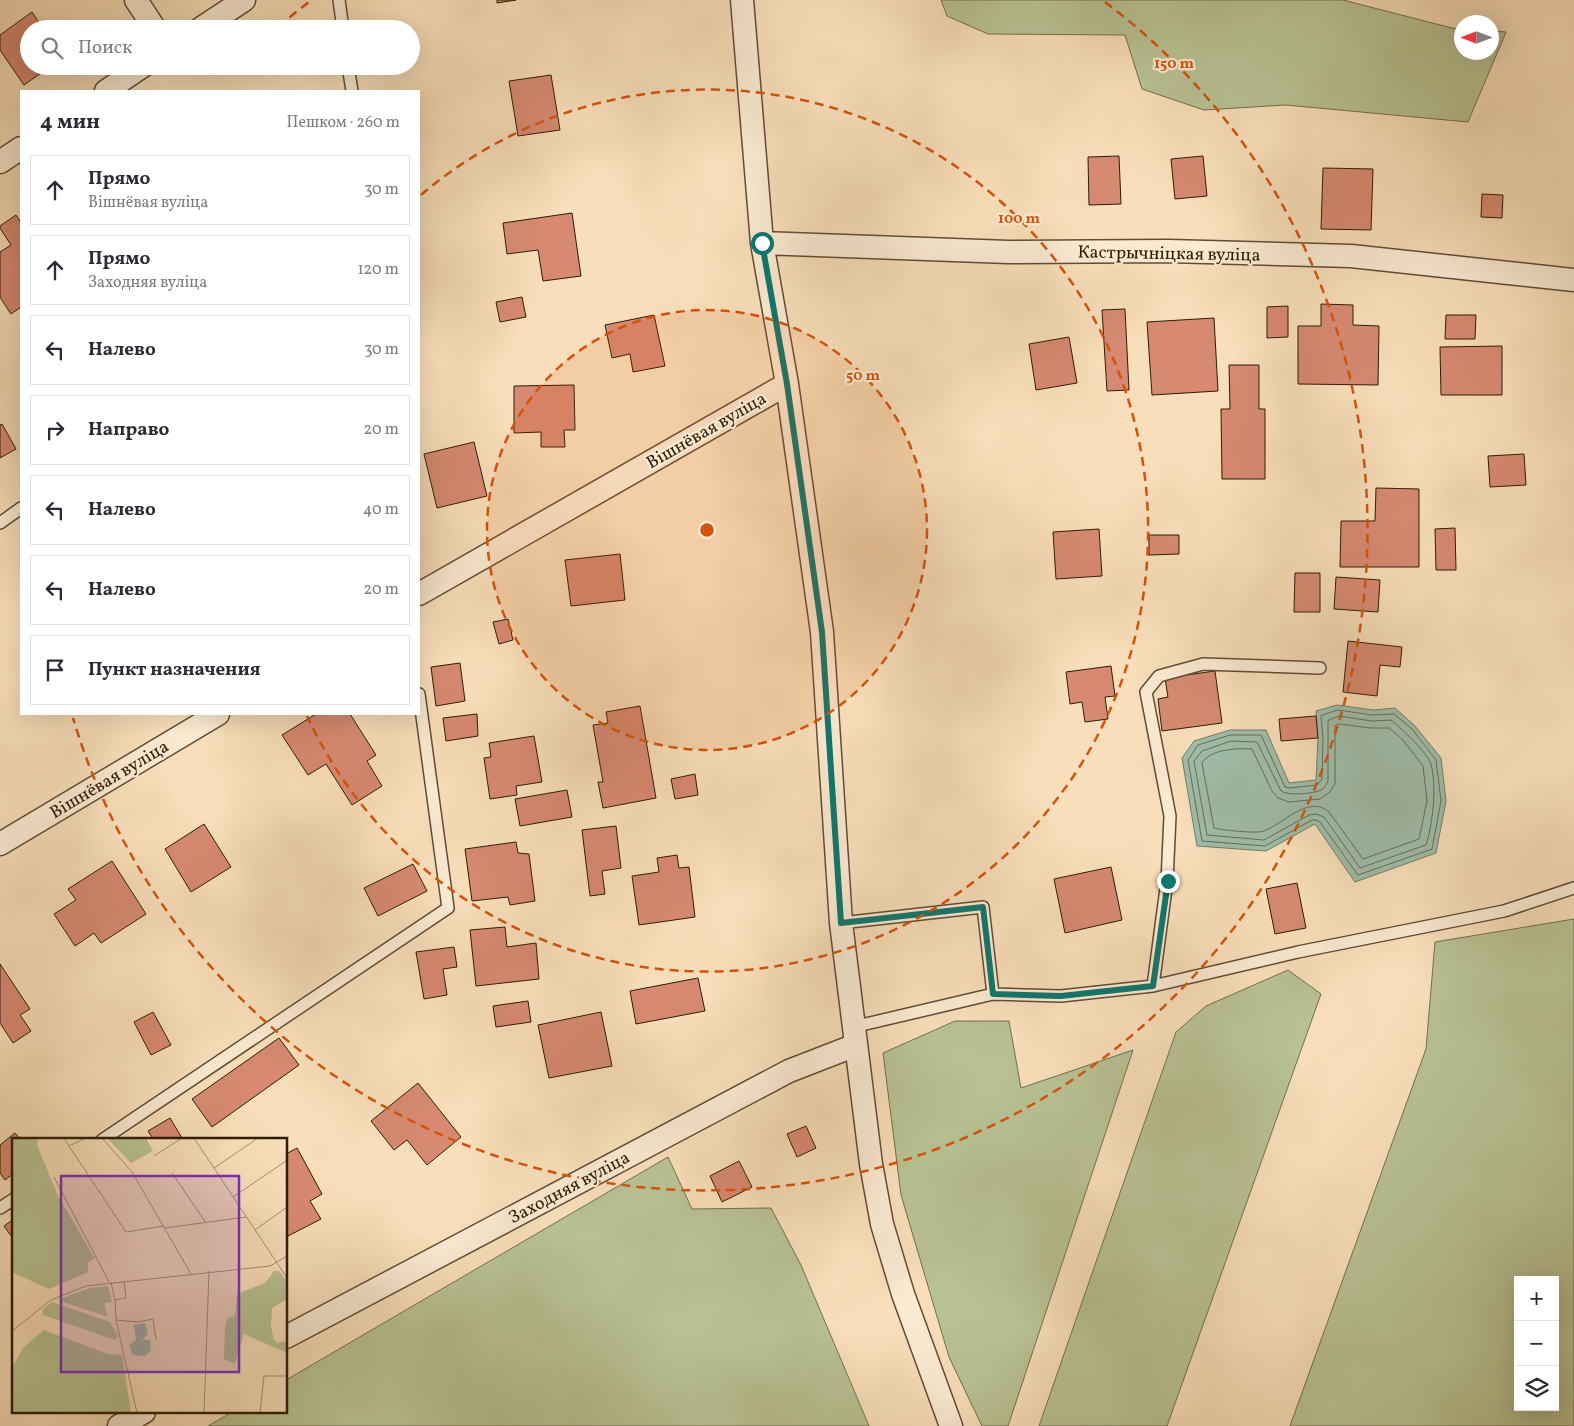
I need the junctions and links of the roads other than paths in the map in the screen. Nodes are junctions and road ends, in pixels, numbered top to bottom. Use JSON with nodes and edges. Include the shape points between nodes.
{"nodes":[{"id":1,"x":136,"y":0,"type":"edge"},
{"id":2,"x":244,"y":0,"type":"edge"},
{"id":3,"x":339,"y":0,"type":"edge"},
{"id":4,"x":742,"y":0,"type":"edge"},
{"id":5,"x":149,"y":20,"type":"edge"},
{"id":6,"x":214,"y":20,"type":"edge"},
{"id":7,"x":342,"y":20,"type":"edge"},
{"id":8,"x":130,"y":75,"type":"edge"},
{"id":9,"x":349,"y":75,"type":"edge"},
{"id":10,"x":107,"y":90,"type":"edge"},
{"id":11,"x":352,"y":90,"type":"edge"},
{"id":12,"x":20,"y":149,"type":"edge"},
{"id":13,"x":0,"y":162,"type":"edge"},
{"id":14,"x":762,"y":243,"type":"junction"},
{"id":15,"x":1574,"y":280,"type":"edge"},
{"id":16,"x":787,"y":384,"type":"junction"},
{"id":17,"x":20,"y":509,"type":"edge"},
{"id":18,"x":0,"y":523,"type":"edge"},
{"id":19,"x":420,"y":589,"type":"edge"},
{"id":20,"x":1320,"y":668,"type":"dead end"},
{"id":21,"x":420,"y":701,"type":"edge"},
{"id":22,"x":216,"y":715,"type":"edge"},
{"id":23,"x":0,"y":844,"type":"edge"},
{"id":24,"x":1574,"y":888,"type":"edge"},
{"id":25,"x":841,"y":923,"type":"junction"},
{"id":26,"x":1153,"y":986,"type":"junction"},
{"id":27,"x":993,"y":994,"type":"junction"},
{"id":28,"x":855,"y":1036,"type":"junction"},
{"id":29,"x":105,"y":1138,"type":"edge"},
{"id":30,"x":12,"y":1200,"type":"edge"},
{"id":31,"x":0,"y":1208,"type":"edge"},
{"id":32,"x":288,"y":1336,"type":"edge"},
{"id":33,"x":140,"y":1414,"type":"edge"},
{"id":34,"x":119,"y":1426,"type":"edge"},
{"id":35,"x":951,"y":1426,"type":"edge"}],
"edges":[{"from":1,"to":5,"type":"street"},
{"from":2,"to":6,"type":"street"},
{"from":3,"to":7,"type":"lane"},
{"from":4,"to":14,"type":"street","name":"Вішнёвая вуліца"},
{"from":8,"to":10,"type":"street"},
{"from":9,"to":11,"type":"lane"},
{"from":12,"to":13,"type":"street"},
{"from":14,"to":15,"type":"street","name":"Кастрычніцкая вуліца","via":[[1008,252],[1168,251],[1351,256]]},
{"from":14,"to":16,"type":"street","name":"Вішнёвая вуліца"},
{"from":16,"to":19,"type":"street","name":"Вішнёвая вуліца"},
{"from":16,"to":25,"type":"street","via":[[822,632]]},
{"from":17,"to":18,"type":"lane"},
{"from":20,"to":26,"type":"lane","via":[[1203,664],[1159,676],[1146,692],[1170,816],[1168,881]]},
{"from":21,"to":29,"type":"lane","via":[[448,908]]},
{"from":22,"to":23,"type":"street","name":"Вішнёвая вуліца"},
{"from":24,"to":26,"type":"lane","via":[[1504,911],[1298,952]]},
{"from":25,"to":27,"type":"lane","via":[[983,907]]},
{"from":25,"to":28,"type":"street"},
{"from":26,"to":27,"type":"lane","via":[[1061,996]]},
{"from":27,"to":28,"type":"lane"},
{"from":28,"to":32,"type":"street","name":"Заходняя вуліца"},
{"from":28,"to":35,"type":"street","via":[[882,1224],[903,1294]]},
{"from":30,"to":31,"type":"lane"},
{"from":33,"to":34,"type":"street"}]}
